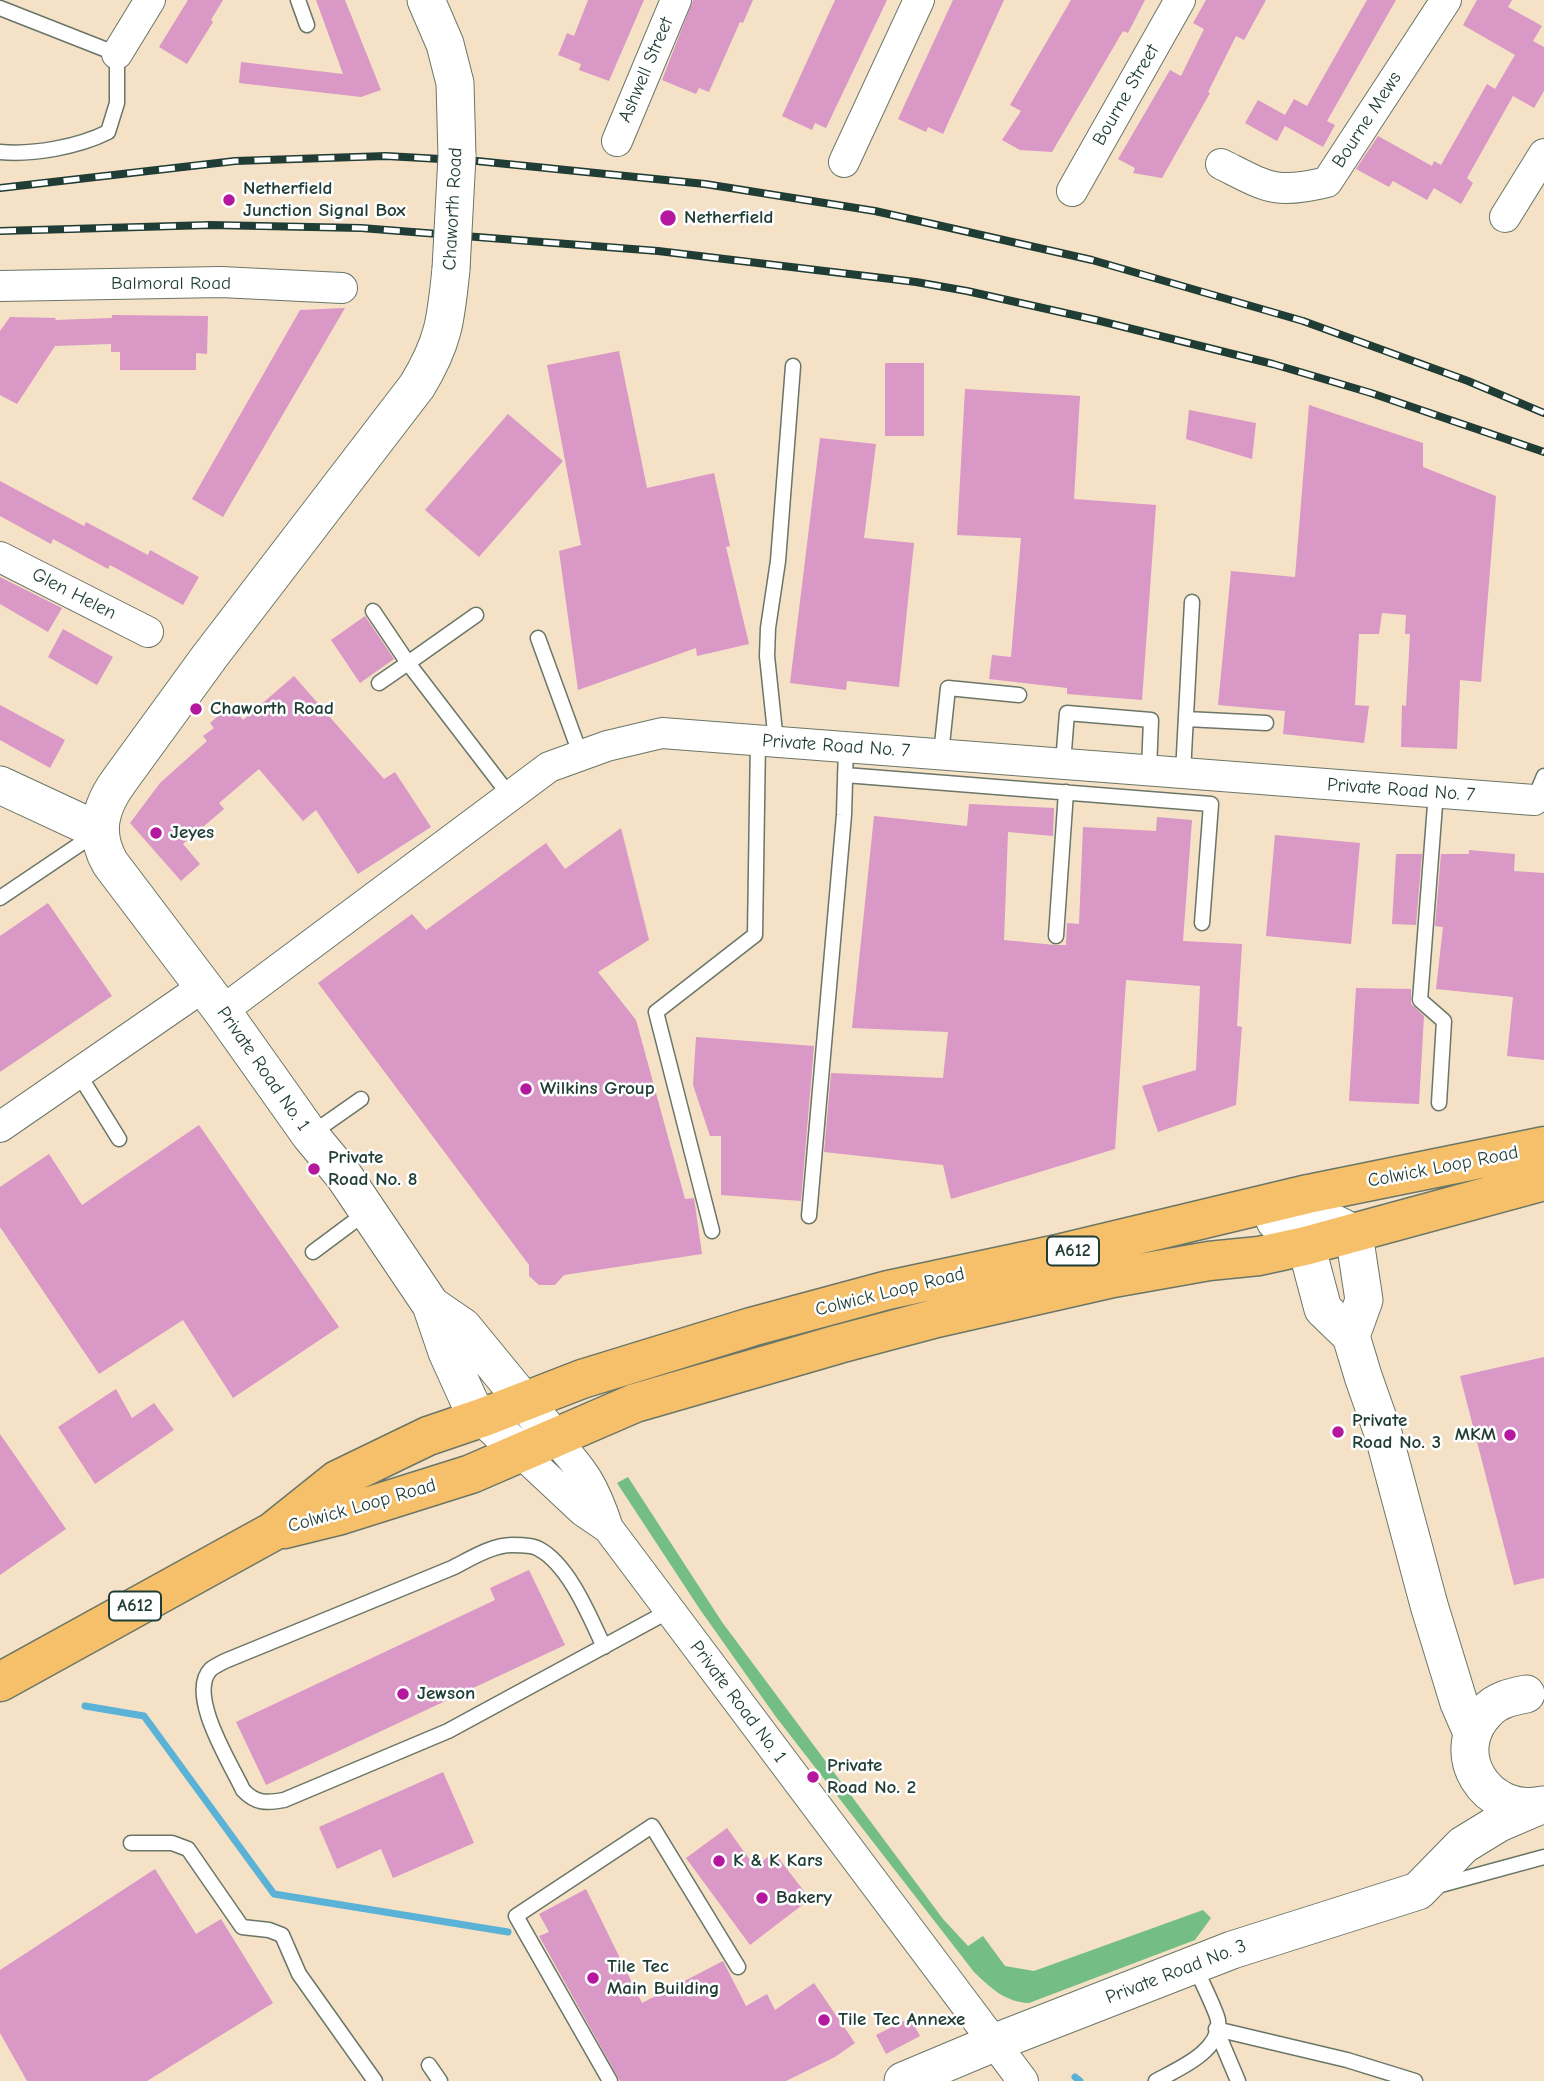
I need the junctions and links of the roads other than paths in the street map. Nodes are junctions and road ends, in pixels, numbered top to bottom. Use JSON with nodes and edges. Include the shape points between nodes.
{"nodes":[{"id":1,"x":150,"y":0,"type":"edge"},
{"id":2,"x":298,"y":0,"type":"edge"},
{"id":3,"x":426,"y":0,"type":"edge"},
{"id":4,"x":676,"y":0,"type":"edge"},
{"id":5,"x":919,"y":0,"type":"edge"},
{"id":6,"x":1180,"y":0,"type":"edge"},
{"id":7,"x":1442,"y":1,"type":"edge"},
{"id":8,"x":0,"y":8,"type":"edge"},
{"id":9,"x":307,"y":25,"type":"dead end"},
{"id":10,"x":117,"y":54,"type":"junction"},
{"id":11,"x":617,"y":141,"type":"dead end"},
{"id":12,"x":0,"y":152,"type":"edge"},
{"id":13,"x":1544,"y":154,"type":"edge"},
{"id":14,"x":845,"y":162,"type":"dead end"},
{"id":15,"x":1221,"y":164,"type":"dead end"},
{"id":16,"x":1072,"y":191,"type":"dead end"},
{"id":17,"x":1505,"y":217,"type":"dead end"},
{"id":18,"x":0,"y":286,"type":"edge"},
{"id":19,"x":342,"y":288,"type":"dead end"},
{"id":20,"x":793,"y":366,"type":"dead end"},
{"id":21,"x":0,"y":557,"type":"edge"},
{"id":22,"x":1192,"y":602,"type":"dead end"},
{"id":23,"x":373,"y":611,"type":"dead end"},
{"id":24,"x":475,"y":615,"type":"dead end"},
{"id":25,"x":148,"y":632,"type":"dead end"},
{"id":26,"x":538,"y":638,"type":"dead end"},
{"id":27,"x":408,"y":663,"type":"junction"},
{"id":28,"x":379,"y":683,"type":"dead end"},
{"id":29,"x":1019,"y":695,"type":"dead end"},
{"id":30,"x":1186,"y":719,"type":"junction"},
{"id":31,"x":1266,"y":723,"type":"dead end"},
{"id":32,"x":767,"y":741,"type":"junction"},
{"id":33,"x":941,"y":754,"type":"junction"},
{"id":34,"x":581,"y":756,"type":"junction"},
{"id":35,"x":846,"y":761,"type":"junction"},
{"id":36,"x":1149,"y":770,"type":"junction"},
{"id":37,"x":1183,"y":773,"type":"junction"},
{"id":38,"x":1064,"y":778,"type":"junction"},
{"id":39,"x":0,"y":785,"type":"edge"},
{"id":40,"x":1436,"y":792,"type":"junction"},
{"id":41,"x":1541,"y":794,"type":"edge"},
{"id":42,"x":510,"y":796,"type":"junction"},
{"id":43,"x":99,"y":831,"type":"junction"},
{"id":44,"x":0,"y":898,"type":"edge"},
{"id":45,"x":1202,"y":923,"type":"dead end"},
{"id":46,"x":1056,"y":936,"type":"dead end"},
{"id":47,"x":213,"y":999,"type":"junction"},
{"id":48,"x":78,"y":1073,"type":"junction"},
{"id":49,"x":361,"y":1099,"type":"dead end"},
{"id":50,"x":1439,"y":1103,"type":"dead end"},
{"id":51,"x":0,"y":1127,"type":"edge"},
{"id":52,"x":310,"y":1135,"type":"junction"},
{"id":53,"x":119,"y":1139,"type":"dead end"},
{"id":54,"x":1544,"y":1146,"type":"edge"},
{"id":55,"x":1544,"y":1181,"type":"edge"},
{"id":56,"x":368,"y":1211,"type":"junction"},
{"id":57,"x":810,"y":1216,"type":"dead end"},
{"id":58,"x":1304,"y":1218,"type":"junction"},
{"id":59,"x":712,"y":1231,"type":"dead end"},
{"id":60,"x":1354,"y":1234,"type":"junction"},
{"id":61,"x":313,"y":1252,"type":"dead end"},
{"id":62,"x":431,"y":1305,"type":"junction"},
{"id":63,"x":1352,"y":1336,"type":"junction"},
{"id":64,"x":524,"y":1402,"type":"junction"},
{"id":65,"x":484,"y":1417,"type":"junction"},
{"id":66,"x":537,"y":1445,"type":"junction"},
{"id":67,"x":272,"y":1532,"type":"junction"},
{"id":68,"x":669,"y":1612,"type":"junction"},
{"id":69,"x":604,"y":1647,"type":"junction"},
{"id":70,"x":1448,"y":1662,"type":"junction"},
{"id":71,"x":0,"y":1682,"type":"edge"},
{"id":72,"x":1535,"y":1695,"type":"edge"},
{"id":73,"x":1472,"y":1733,"type":"junction"},
{"id":74,"x":1486,"y":1790,"type":"junction"},
{"id":75,"x":1542,"y":1805,"type":"edge"},
{"id":76,"x":131,"y":1843,"type":"dead end"},
{"id":77,"x":1463,"y":1845,"type":"junction"},
{"id":78,"x":1544,"y":1857,"type":"edge"},
{"id":79,"x":1418,"y":1891,"type":"junction"},
{"id":80,"x":1194,"y":1964,"type":"junction"},
{"id":81,"x":738,"y":1967,"type":"dead end"},
{"id":82,"x":1216,"y":2029,"type":"junction"},
{"id":83,"x":996,"y":2042,"type":"junction"},
{"id":84,"x":429,"y":2065,"type":"dead end"},
{"id":85,"x":375,"y":2081,"type":"edge"},
{"id":86,"x":440,"y":2081,"type":"edge"},
{"id":87,"x":610,"y":2081,"type":"edge"},
{"id":88,"x":903,"y":2081,"type":"edge"},
{"id":89,"x":1023,"y":2081,"type":"edge"},
{"id":90,"x":1156,"y":2081,"type":"edge"},
{"id":91,"x":1238,"y":2081,"type":"edge"},
{"id":92,"x":1415,"y":2081,"type":"edge"}],
"edges":[{"from":1,"to":10,"type":"street"},
{"from":2,"to":9,"type":"lane"},
{"from":3,"to":43,"type":"street","name":"Chaworth Road","bridge":true,"via":[[455,83],[457,156],[447,303],[439,346],[417,386],[114,787],[100,817]]},
{"from":4,"to":11,"type":"street","name":"Ashwell Street"},
{"from":5,"to":14,"type":"street"},
{"from":6,"to":16,"type":"street","name":"Bourne Street"},
{"from":7,"to":15,"type":"street","name":"Bourne Mews","via":[[1327,182],[1298,189],[1268,187]]},
{"from":8,"to":10,"type":"lane"},
{"from":10,"to":12,"type":"lane","via":[[117,103],[108,132],[85,143]]},
{"from":13,"to":17,"type":"street"},
{"from":18,"to":19,"type":"street","name":"Balmoral Road","via":[[221,282]]},
{"from":20,"to":32,"type":"lane","via":[[778,561],[768,628]]},
{"from":21,"to":25,"type":"street","name":"Glen Helen"},
{"from":22,"to":30,"type":"lane"},
{"from":23,"to":27,"type":"lane"},
{"from":24,"to":27,"type":"lane"},
{"from":26,"to":34,"type":"lane"},
{"from":27,"to":28,"type":"lane"},
{"from":27,"to":42,"type":"lane"},
{"from":29,"to":33,"type":"lane","via":[[948,688]]},
{"from":30,"to":31,"type":"lane"},
{"from":30,"to":37,"type":"lane"},
{"from":32,"to":34,"type":"street","name":"Private Road No. 7","via":[[662,733]]},
{"from":32,"to":35,"type":"street","name":"Private Road No. 7"},
{"from":32,"to":59,"type":"lane","via":[[755,935],[656,1012]]},
{"from":33,"to":35,"type":"street","name":"Private Road No. 7"},
{"from":33,"to":38,"type":"street","name":"Private Road No. 7"},
{"from":34,"to":42,"type":"street","name":"Private Road No. 7","via":[[549,767]]},
{"from":35,"to":38,"type":"lane"},
{"from":35,"to":57,"type":"lane"},
{"from":36,"to":37,"type":"street","name":"Private Road No. 7"},
{"from":36,"to":38,"type":"street","name":"Private Road No. 7"},
{"from":36,"to":38,"type":"lane","via":[[1151,720],[1066,713]]},
{"from":37,"to":40,"type":"street","name":"Private Road No. 7"},
{"from":38,"to":45,"type":"lane","via":[[1211,804]]},
{"from":38,"to":46,"type":"lane"},
{"from":39,"to":43,"type":"street"},
{"from":40,"to":41,"type":"street","name":"Private Road No. 7"},
{"from":40,"to":50,"type":"lane","via":[[1420,1000],[1444,1020]]},
{"from":42,"to":47,"type":"street","name":"Private Road No. 7"},
{"from":43,"to":44,"type":"lane"},
{"from":43,"to":47,"type":"street","name":"Private Road No. 1","via":[[110,863]]},
{"from":47,"to":48,"type":"street"},
{"from":47,"to":52,"type":"street","name":"Private Road No. 1"},
{"from":48,"to":51,"type":"street"},
{"from":48,"to":53,"type":"lane"},
{"from":49,"to":52,"type":"lane"},
{"from":52,"to":56,"type":"street","name":"Private Road No. 1"},
{"from":54,"to":58,"type":"main road","name":"Colwick Loop Road","number":"A612"},
{"from":55,"to":60,"type":"main road","name":"Colwick Loop Road","number":"A612"},
{"from":56,"to":61,"type":"lane"},
{"from":56,"to":62,"type":"street","name":"Private Road No. 1"},
{"from":58,"to":60,"type":"main road","name":"Colwick Loop Road","number":"A612"},
{"from":58,"to":63,"type":"street","via":[[1323,1309]]},
{"from":58,"to":64,"type":"main road","name":"Colwick Loop Road","number":"A612","via":[[1062,1253],[927,1281],[751,1327]]},
{"from":58,"to":66,"type":"main road","name":"Colwick Loop Road","number":"A612","via":[[1259,1256],[1113,1278],[937,1318],[635,1403]]},
{"from":60,"to":63,"type":"street","via":[[1364,1300]]},
{"from":62,"to":64,"type":"street","name":"Private Road No. 1","via":[[463,1327]]},
{"from":62,"to":65,"type":"street","name":"Private Road No. 1","via":[[459,1381],[471,1405]]},
{"from":63,"to":70,"type":"street"},
{"from":64,"to":65,"type":"main road","name":"Colwick Loop Road","number":"A612"},
{"from":64,"to":66,"type":"street","name":"Private Road No. 1"},
{"from":65,"to":66,"type":"street","name":"Private Road No. 1"},
{"from":65,"to":67,"type":"main road","name":"Colwick Loop Road","number":"A612","via":[[428,1436],[337,1480]]},
{"from":66,"to":67,"type":"main road","name":"Colwick Loop Road","number":"A612","via":[[458,1478]]},
{"from":66,"to":68,"type":"street","name":"Private Road No. 1","via":[[583,1471],[608,1528]]},
{"from":67,"to":71,"type":"main road","name":"Colwick Loop Road","number":"A612"},
{"from":68,"to":69,"type":"lane"},
{"from":68,"to":83,"type":"street","name":"Private Road No. 1"},
{"from":69,"to":69,"type":"lane","via":[[448,1731],[284,1800],[265,1803],[243,1790],[206,1712],[203,1688],[210,1670],[225,1661],[510,1545],[538,1548],[558,1566]]},
{"from":70,"to":72,"type":"street","via":[[1486,1686]]},
{"from":70,"to":73,"type":"street"},
{"from":72,"to":73,"type":"street","via":[[1502,1700],[1486,1712]]},
{"from":73,"to":74,"type":"street","via":[[1471,1760]]},
{"from":74,"to":75,"type":"street","via":[[1511,1805]]},
{"from":74,"to":77,"type":"street","name":"Private Road No. 3"},
{"from":75,"to":77,"type":"street","name":"Private Road No. 3"},
{"from":76,"to":85,"type":"lane","via":[[172,1843],[188,1849],[242,1927],[282,1935],[299,1973]]},
{"from":77,"to":79,"type":"street","name":"Private Road No. 3"},
{"from":78,"to":79,"type":"lane"},
{"from":79,"to":80,"type":"street","name":"Private Road No. 3"},
{"from":80,"to":82,"type":"lane","via":[[1218,2020]]},
{"from":80,"to":83,"type":"street","name":"Private Road No. 3"},
{"from":81,"to":87,"type":"lane","via":[[652,1826],[516,1916]]},
{"from":82,"to":90,"type":"lane","via":[[1213,2043],[1195,2059]]},
{"from":82,"to":91,"type":"lane"},
{"from":82,"to":92,"type":"lane"},
{"from":83,"to":88,"type":"street"},
{"from":83,"to":89,"type":"street"},
{"from":84,"to":86,"type":"lane"}]}
